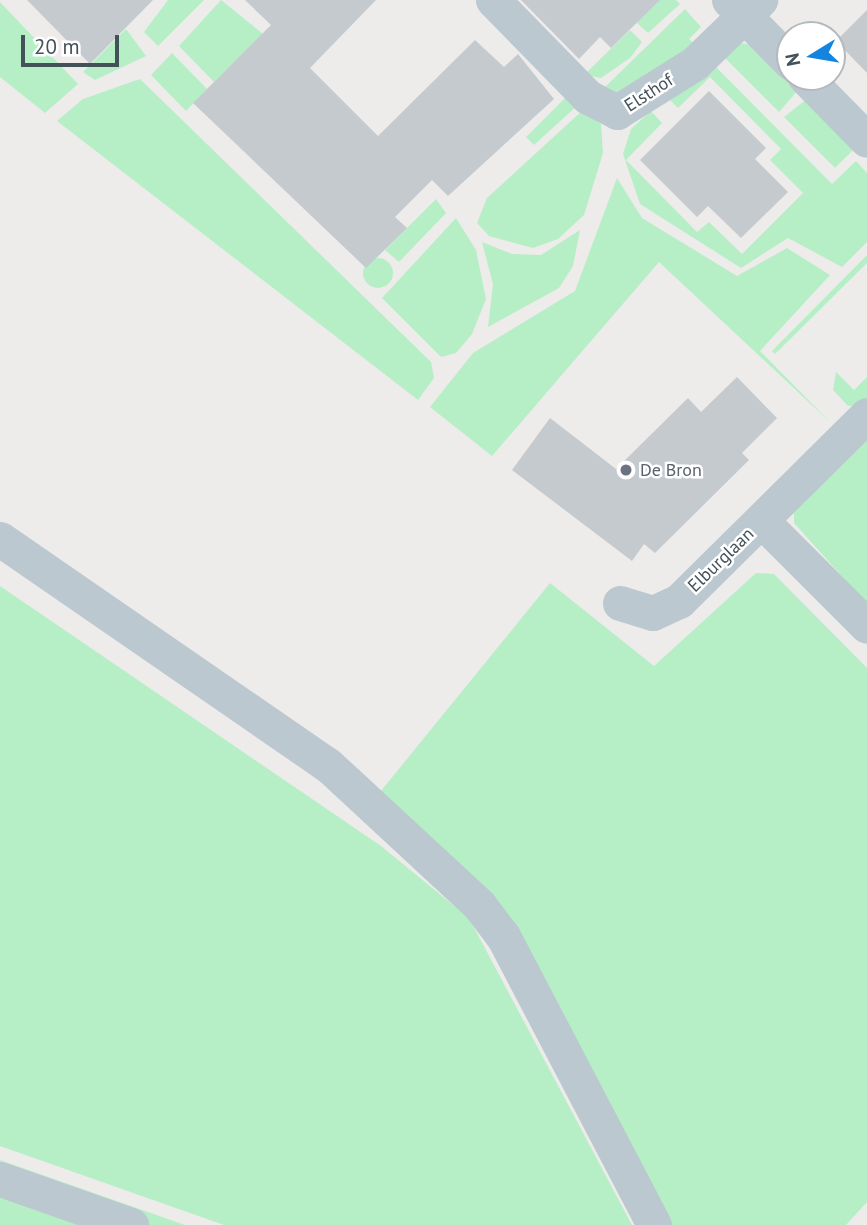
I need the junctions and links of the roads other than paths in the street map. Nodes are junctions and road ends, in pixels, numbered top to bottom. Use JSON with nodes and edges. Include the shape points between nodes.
{"nodes":[{"id":1,"x":493,"y":0,"type":"edge"},
{"id":2,"x":744,"y":5,"type":"edge"},
{"id":3,"x":776,"y":45,"type":"edge"},
{"id":4,"x":819,"y":91,"type":"edge"},
{"id":5,"x":867,"y":140,"type":"edge"},
{"id":6,"x":867,"y":415,"type":"edge"},
{"id":7,"x":762,"y":521,"type":"junction"},
{"id":8,"x":0,"y":539,"type":"edge"},
{"id":9,"x":621,"y":603,"type":"dead end"},
{"id":10,"x":867,"y":626,"type":"edge"},
{"id":11,"x":0,"y":1179,"type":"edge"},
{"id":12,"x":131,"y":1225,"type":"edge"},
{"id":13,"x":654,"y":1225,"type":"edge"}],
"edges":[{"from":1,"to":2,"type":"street","name":"Elsthof","via":[[588,97],[617,113],[695,63]]},
{"from":2,"to":3,"type":"street"},
{"from":4,"to":5,"type":"street"},
{"from":6,"to":7,"type":"street"},
{"from":7,"to":9,"type":"street","name":"Elburglaan","via":[[679,601],[653,613]]},
{"from":7,"to":10,"type":"street","name":"Elburglaan"},
{"from":8,"to":13,"type":"street","via":[[328,765],[480,906],[503,936]]},
{"from":11,"to":12,"type":"street"}]}
